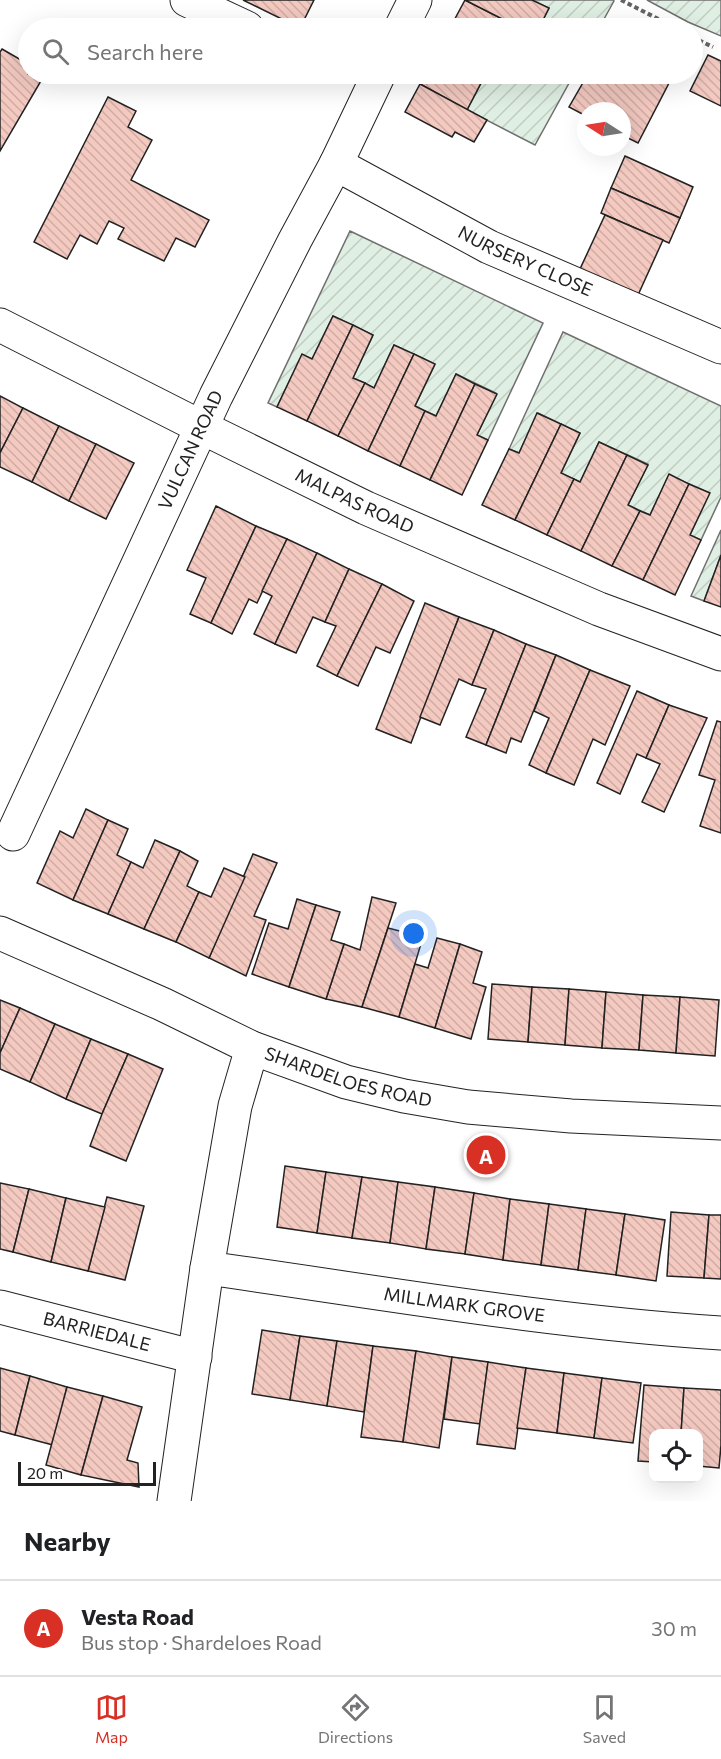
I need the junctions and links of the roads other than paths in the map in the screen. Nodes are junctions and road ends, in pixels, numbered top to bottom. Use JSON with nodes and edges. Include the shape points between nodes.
{"nodes":[{"id":1,"x":187,"y":0,"type":"edge"},
{"id":2,"x":415,"y":0,"type":"edge"},
{"id":3,"x":226,"y":18,"type":"edge"},
{"id":4,"x":406,"y":18,"type":"edge"},
{"id":5,"x":375,"y":84,"type":"edge"},
{"id":6,"x":336,"y":164,"type":"junction"},
{"id":7,"x":0,"y":325,"type":"edge"},
{"id":8,"x":721,"y":347,"type":"edge"},
{"id":9,"x":201,"y":428,"type":"junction"},
{"id":10,"x":721,"y":654,"type":"edge"},
{"id":11,"x":13,"y":834,"type":"dead end"},
{"id":12,"x":0,"y":933,"type":"edge"},
{"id":13,"x":252,"y":1048,"type":"junction"},
{"id":14,"x":721,"y":1123,"type":"edge"},
{"id":15,"x":207,"y":1268,"type":"junction"},
{"id":16,"x":0,"y":1307,"type":"edge"},
{"id":17,"x":721,"y":1333,"type":"edge"},
{"id":18,"x":195,"y":1357,"type":"junction"},
{"id":19,"x":174,"y":1501,"type":"edge"}],
"edges":[{"from":1,"to":3,"type":"street"},
{"from":2,"to":4,"type":"street"},
{"from":5,"to":6,"type":"street","name":"VULCAN ROAD"},
{"from":6,"to":8,"type":"street","name":"NURSERY CLOSE","via":[[489,247]]},
{"from":6,"to":9,"type":"street","name":"VULCAN ROAD"},
{"from":7,"to":9,"type":"street","name":"MALPAS ROAD"},
{"from":9,"to":10,"type":"street","name":"MALPAS ROAD","via":[[366,507],[578,600]]},
{"from":9,"to":11,"type":"street","name":"VULCAN ROAD"},
{"from":12,"to":13,"type":"street","name":"SHARDELOES ROAD"},
{"from":13,"to":14,"type":"street","name":"SHARDELOES ROAD","via":[[346,1082],[468,1107]]},
{"from":13,"to":15,"type":"street","via":[[234,1106]]},
{"from":15,"to":17,"type":"street","name":"MILLMARK GROVE","via":[[654,1329]]},
{"from":15,"to":18,"type":"street"},
{"from":16,"to":18,"type":"street","name":"BARRIEDALE"},
{"from":18,"to":19,"type":"street"}]}
